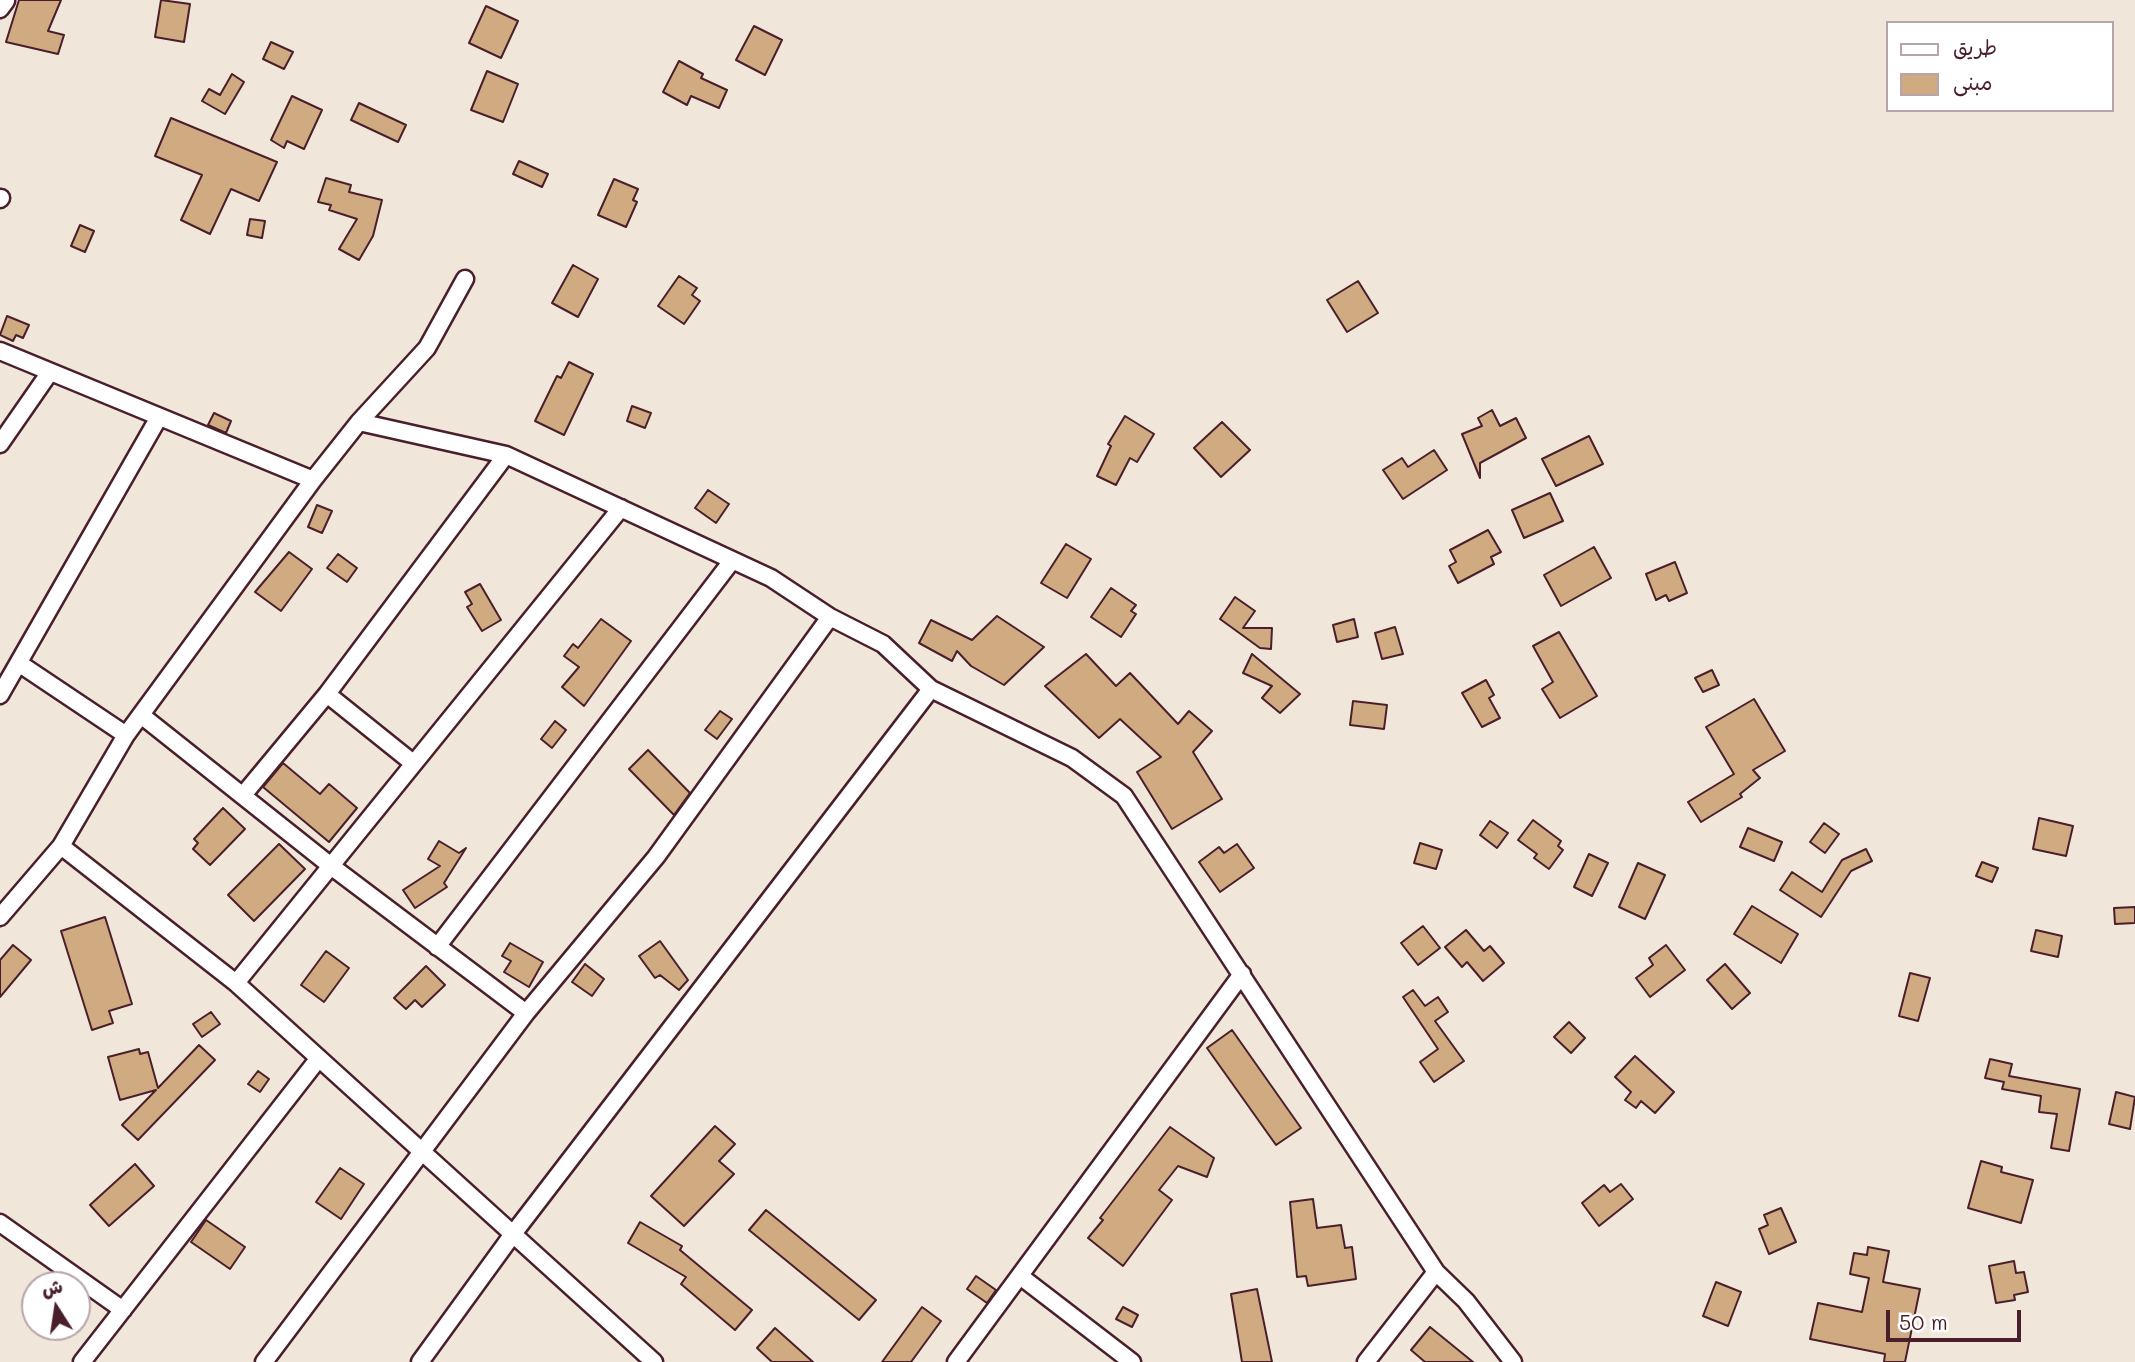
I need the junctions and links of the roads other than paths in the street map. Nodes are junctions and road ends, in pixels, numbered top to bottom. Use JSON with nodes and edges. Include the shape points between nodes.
{"nodes":[{"id":1,"x":465,"y":279,"type":"dead end"},
{"id":2,"x":0,"y":351,"type":"edge"},
{"id":3,"x":50,"y":372,"type":"junction"},
{"id":4,"x":159,"y":417,"type":"junction"},
{"id":5,"x":359,"y":422,"type":"junction"},
{"id":6,"x":0,"y":444,"type":"edge"},
{"id":7,"x":506,"y":454,"type":"junction"},
{"id":8,"x":313,"y":480,"type":"junction"},
{"id":9,"x":621,"y":508,"type":"junction"},
{"id":10,"x":731,"y":562,"type":"junction"},
{"id":11,"x":830,"y":617,"type":"junction"},
{"id":12,"x":20,"y":664,"type":"junction"},
{"id":13,"x":2,"y":688,"type":"edge"},
{"id":14,"x":931,"y":688,"type":"junction"},
{"id":15,"x":327,"y":694,"type":"junction"},
{"id":16,"x":141,"y":715,"type":"junction"},
{"id":17,"x":126,"y":735,"type":"junction"},
{"id":18,"x":413,"y":763,"type":"junction"},
{"id":19,"x":244,"y":794,"type":"junction"},
{"id":20,"x":61,"y":846,"type":"junction"},
{"id":21,"x":331,"y":866,"type":"junction"},
{"id":22,"x":0,"y":917,"type":"edge"},
{"id":23,"x":437,"y":947,"type":"junction"},
{"id":24,"x":1242,"y":974,"type":"junction"},
{"id":25,"x":236,"y":983,"type":"junction"},
{"id":26,"x":526,"y":1013,"type":"junction"},
{"id":27,"x":319,"y":1058,"type":"junction"},
{"id":28,"x":421,"y":1150,"type":"junction"},
{"id":29,"x":0,"y":1223,"type":"edge"},
{"id":30,"x":513,"y":1234,"type":"junction"},
{"id":31,"x":1436,"y":1272,"type":"junction"},
{"id":32,"x":1020,"y":1276,"type":"junction"},
{"id":33,"x":123,"y":1310,"type":"junction"},
{"id":34,"x":82,"y":1362,"type":"edge"},
{"id":35,"x":264,"y":1362,"type":"edge"},
{"id":36,"x":419,"y":1362,"type":"edge"},
{"id":37,"x":654,"y":1362,"type":"edge"},
{"id":38,"x":956,"y":1362,"type":"edge"},
{"id":39,"x":1132,"y":1362,"type":"edge"},
{"id":40,"x":1366,"y":1362,"type":"edge"},
{"id":41,"x":1513,"y":1362,"type":"edge"}],
"edges":[{"from":1,"to":5,"type":"street","via":[[428,348]]},
{"from":2,"to":3,"type":"street"},
{"from":3,"to":4,"type":"street"},
{"from":3,"to":6,"type":"street"},
{"from":4,"to":8,"type":"street"},
{"from":4,"to":12,"type":"street"},
{"from":5,"to":7,"type":"street"},
{"from":5,"to":8,"type":"street"},
{"from":7,"to":9,"type":"street"},
{"from":7,"to":15,"type":"street"},
{"from":8,"to":16,"type":"street"},
{"from":9,"to":10,"type":"street"},
{"from":9,"to":18,"type":"street"},
{"from":10,"to":11,"type":"street","via":[[771,578]]},
{"from":10,"to":23,"type":"street"},
{"from":11,"to":14,"type":"street","via":[[883,644]]},
{"from":11,"to":26,"type":"street","via":[[656,857]]},
{"from":12,"to":13,"type":"street"},
{"from":12,"to":17,"type":"street"},
{"from":14,"to":24,"type":"street","via":[[1072,758],[1124,796]]},
{"from":14,"to":30,"type":"street"},
{"from":15,"to":18,"type":"street"},
{"from":15,"to":19,"type":"street"},
{"from":16,"to":17,"type":"street"},
{"from":16,"to":19,"type":"street"},
{"from":17,"to":20,"type":"street"},
{"from":18,"to":21,"type":"street"},
{"from":19,"to":21,"type":"street"},
{"from":20,"to":22,"type":"street"},
{"from":20,"to":25,"type":"street"},
{"from":21,"to":23,"type":"street"},
{"from":21,"to":25,"type":"street"},
{"from":23,"to":26,"type":"street"},
{"from":24,"to":31,"type":"street"},
{"from":24,"to":32,"type":"street"},
{"from":25,"to":27,"type":"street"},
{"from":26,"to":28,"type":"street"},
{"from":27,"to":28,"type":"street"},
{"from":27,"to":33,"type":"street"},
{"from":28,"to":30,"type":"street"},
{"from":28,"to":35,"type":"street"},
{"from":29,"to":33,"type":"street"},
{"from":30,"to":36,"type":"street"},
{"from":30,"to":37,"type":"street"},
{"from":31,"to":40,"type":"street"},
{"from":31,"to":41,"type":"street","via":[[1466,1301]]},
{"from":32,"to":38,"type":"street"},
{"from":32,"to":39,"type":"street"},
{"from":33,"to":34,"type":"street"}]}
